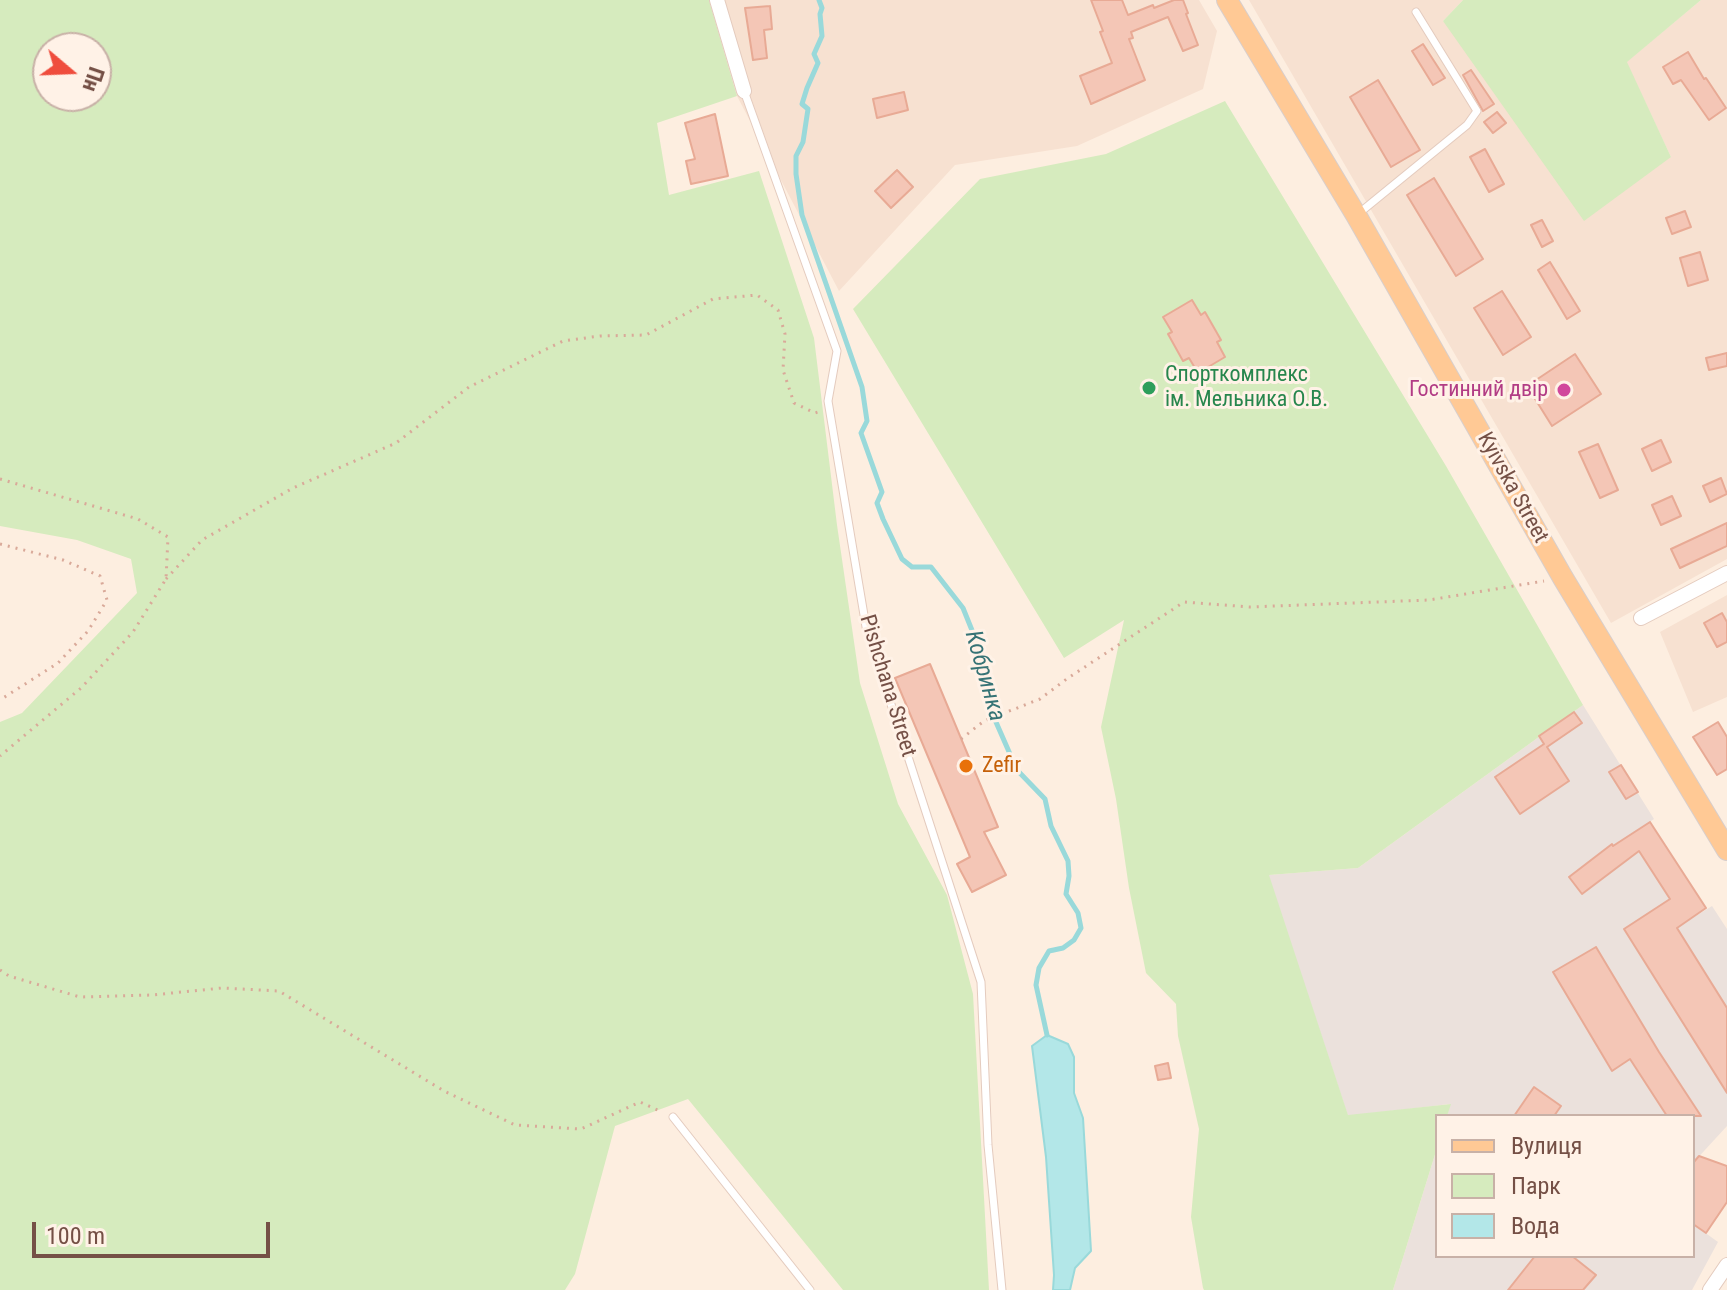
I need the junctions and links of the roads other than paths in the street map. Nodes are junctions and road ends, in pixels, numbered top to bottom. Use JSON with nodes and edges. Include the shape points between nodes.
{"nodes":[{"id":1,"x":717,"y":0,"type":"edge"},
{"id":2,"x":1227,"y":0,"type":"edge"},
{"id":3,"x":1416,"y":12,"type":"dead end"},
{"id":4,"x":744,"y":91,"type":"joint"},
{"id":5,"x":1356,"y":215,"type":"junction"},
{"id":6,"x":1727,"y":573,"type":"edge"},
{"id":7,"x":1641,"y":618,"type":"dead end"},
{"id":8,"x":1727,"y":850,"type":"edge"},
{"id":9,"x":673,"y":1117,"type":"road end"},
{"id":10,"x":1727,"y":1265,"type":"edge"},
{"id":11,"x":810,"y":1290,"type":"edge"},
{"id":12,"x":1002,"y":1290,"type":"edge"},
{"id":13,"x":1710,"y":1290,"type":"edge"}],
"edges":[{"from":1,"to":4,"type":"street"},
{"from":2,"to":5,"type":"main road","name":"Kyivska Street"},
{"from":3,"to":5,"type":"lane","via":[[1477,111],[1467,125]]},
{"from":4,"to":12,"type":"lane","name":"Pishchana Street","via":[[837,351],[828,401],[866,627],[981,982],[988,1145]]},
{"from":5,"to":8,"type":"main road","name":"Kyivska Street","via":[[1563,578]]},
{"from":6,"to":7,"type":"street"},
{"from":9,"to":11,"type":"lane"},
{"from":10,"to":13,"type":"street"}]}
